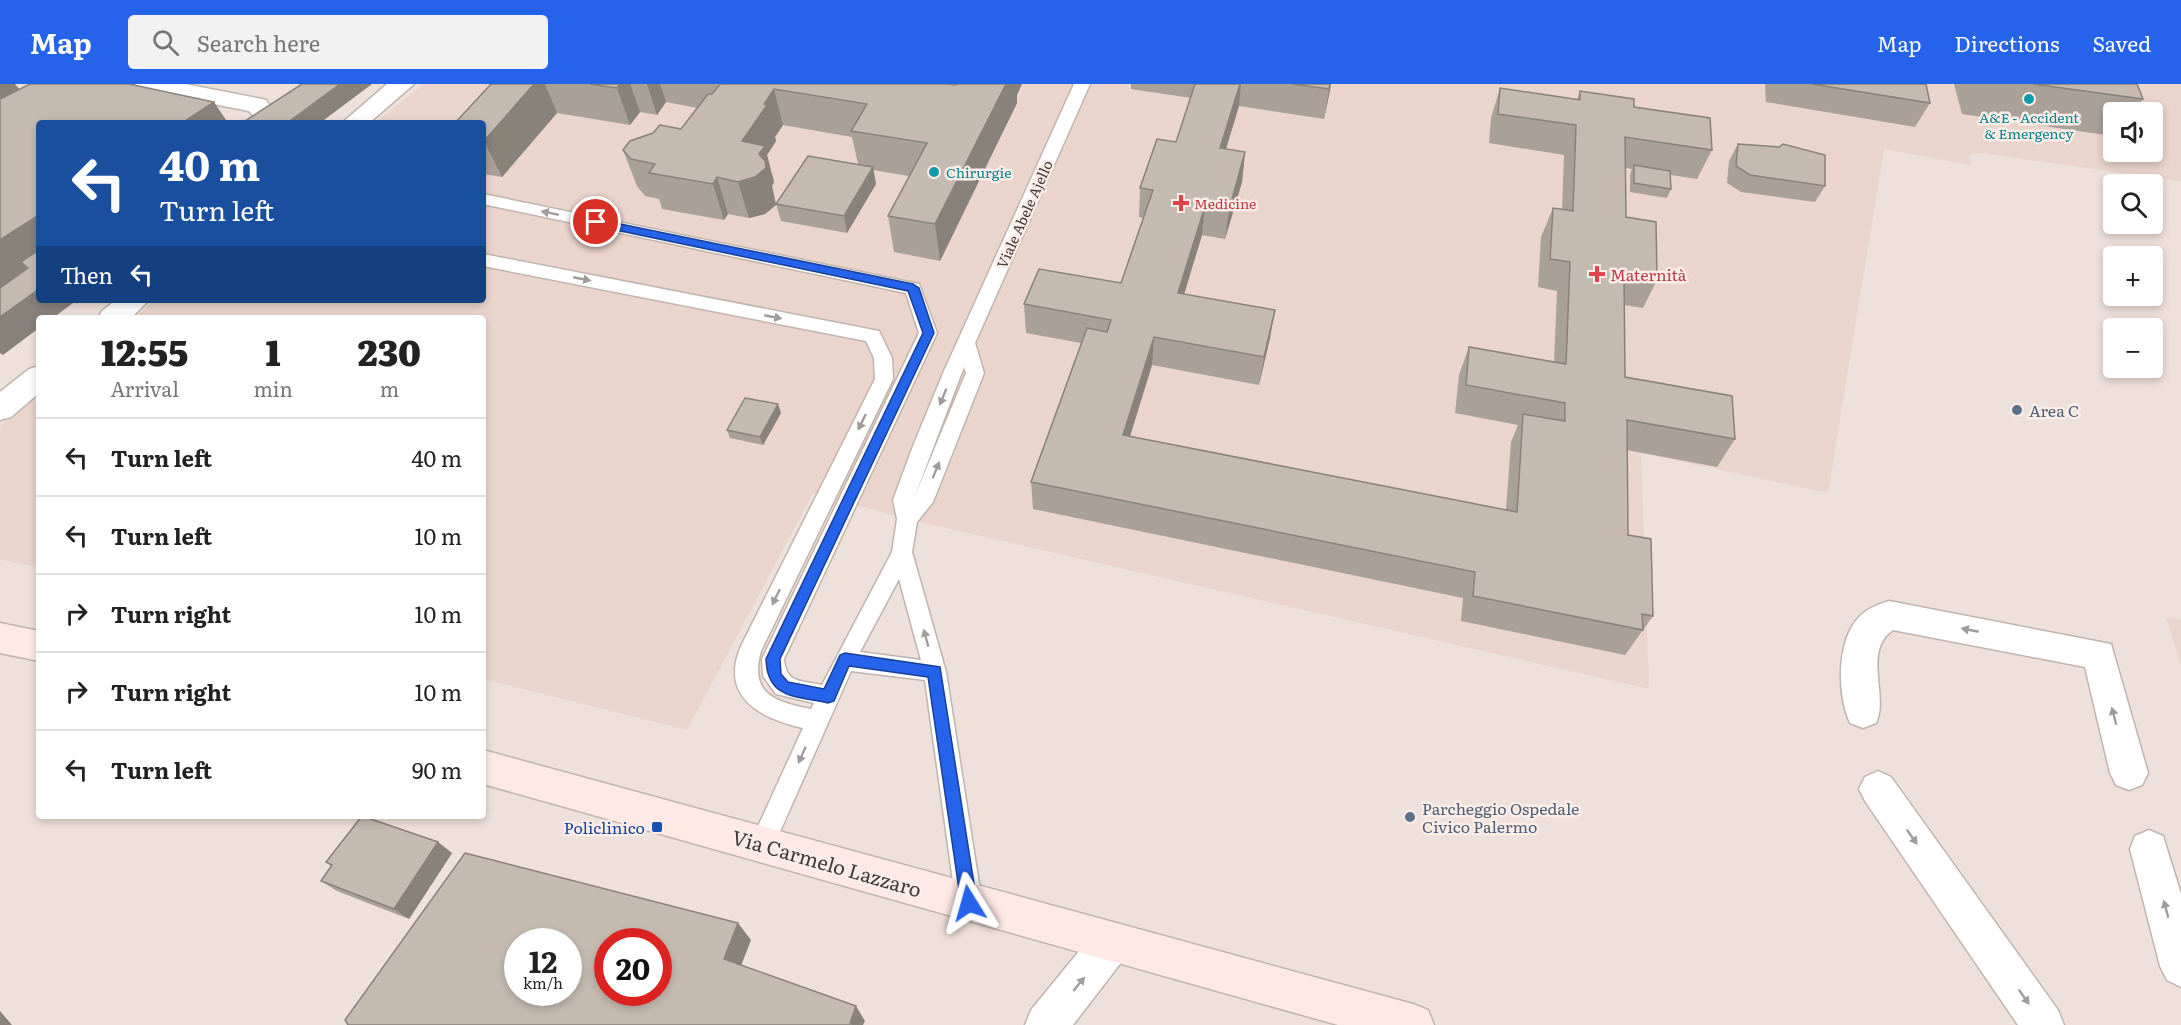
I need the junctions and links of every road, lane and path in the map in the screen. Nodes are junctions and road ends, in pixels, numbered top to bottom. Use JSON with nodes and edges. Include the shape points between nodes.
{"nodes":[{"id":1,"x":147,"y":84,"type":"edge"},
{"id":2,"x":402,"y":84,"type":"edge"},
{"id":3,"x":1082,"y":84,"type":"edge"},
{"id":4,"x":264,"y":120,"type":"edge"},
{"id":5,"x":358,"y":120,"type":"edge"},
{"id":6,"x":486,"y":200,"type":"edge"},
{"id":7,"x":486,"y":261,"type":"edge"},
{"id":8,"x":131,"y":303,"type":"edge"},
{"id":9,"x":116,"y":315,"type":"edge"},
{"id":10,"x":920,"y":356,"type":"junction"},
{"id":11,"x":883,"y":358,"type":"junction"},
{"id":12,"x":36,"y":379,"type":"edge"},
{"id":13,"x":0,"y":409,"type":"edge"},
{"id":14,"x":902,"y":552,"type":"junction"},
{"id":15,"x":845,"y":660,"type":"junction"},
{"id":16,"x":935,"y":672,"type":"junction"},
{"id":17,"x":828,"y":696,"type":"junction"},
{"id":18,"x":1863,"y":712,"type":"dead end"},
{"id":19,"x":817,"y":721,"type":"junction"},
{"id":20,"x":486,"y":768,"type":"edge"},
{"id":21,"x":2129,"y":773,"type":"dead end"},
{"id":22,"x":1878,"y":789,"type":"dead end"},
{"id":23,"x":762,"y":844,"type":"junction"},
{"id":24,"x":2149,"y":849,"type":"dead end"},
{"id":25,"x":969,"y":903,"type":"junction"},
{"id":26,"x":1112,"y":942,"type":"junction"},
{"id":27,"x":2181,"y":966,"type":"edge"},
{"id":28,"x":1046,"y":1025,"type":"edge"},
{"id":29,"x":1413,"y":1025,"type":"edge"},
{"id":30,"x":2043,"y":1025,"type":"edge"}],
"edges":[{"from":1,"to":4,"type":"street","via":[[256,105]]},
{"from":2,"to":5,"type":"street"},
{"from":3,"to":14,"type":"lane","name":"Viale Abele Ajello","via":[[966,343],[975,373],[923,502],[907,519]]},
{"from":10,"to":6,"type":"lane","one_way":true,"via":[[928,333],[913,288]]},
{"from":7,"to":11,"type":"lane","one_way":true,"via":[[873,336]]},
{"from":8,"to":9,"type":"street"},
{"from":10,"to":11,"type":"lane"},
{"from":10,"to":17,"type":"lane","via":[[773,659],[774,676],[784,687]]},
{"from":11,"to":19,"type":"lane","one_way":true,"via":[[884,379],[750,651],[746,675],[753,693],[772,710]]},
{"from":12,"to":13,"type":"street"},
{"from":14,"to":15,"type":"lane"},
{"from":16,"to":14,"type":"lane","one_way":true},
{"from":15,"to":16,"type":"lane"},
{"from":15,"to":17,"type":"lane"},
{"from":16,"to":25,"type":"lane"},
{"from":17,"to":19,"type":"lane"},
{"from":21,"to":18,"type":"street","one_way":true,"via":[[2099,654],[1889,615],[1870,628],[1862,652]]},
{"from":19,"to":23,"type":"lane","one_way":true},
{"from":20,"to":23,"type":"street","name":"Via Carmelo Lazzaro"},
{"from":22,"to":30,"type":"street","one_way":true},
{"from":23,"to":25,"type":"street","name":"Via Carmelo Lazzaro"},
{"from":27,"to":24,"type":"street","one_way":true},
{"from":25,"to":26,"type":"street","name":"Via Carmelo Lazzaro"},
{"from":28,"to":26,"type":"street","one_way":true},
{"from":26,"to":29,"type":"street","name":"Via Carmelo Lazzaro"}]}
